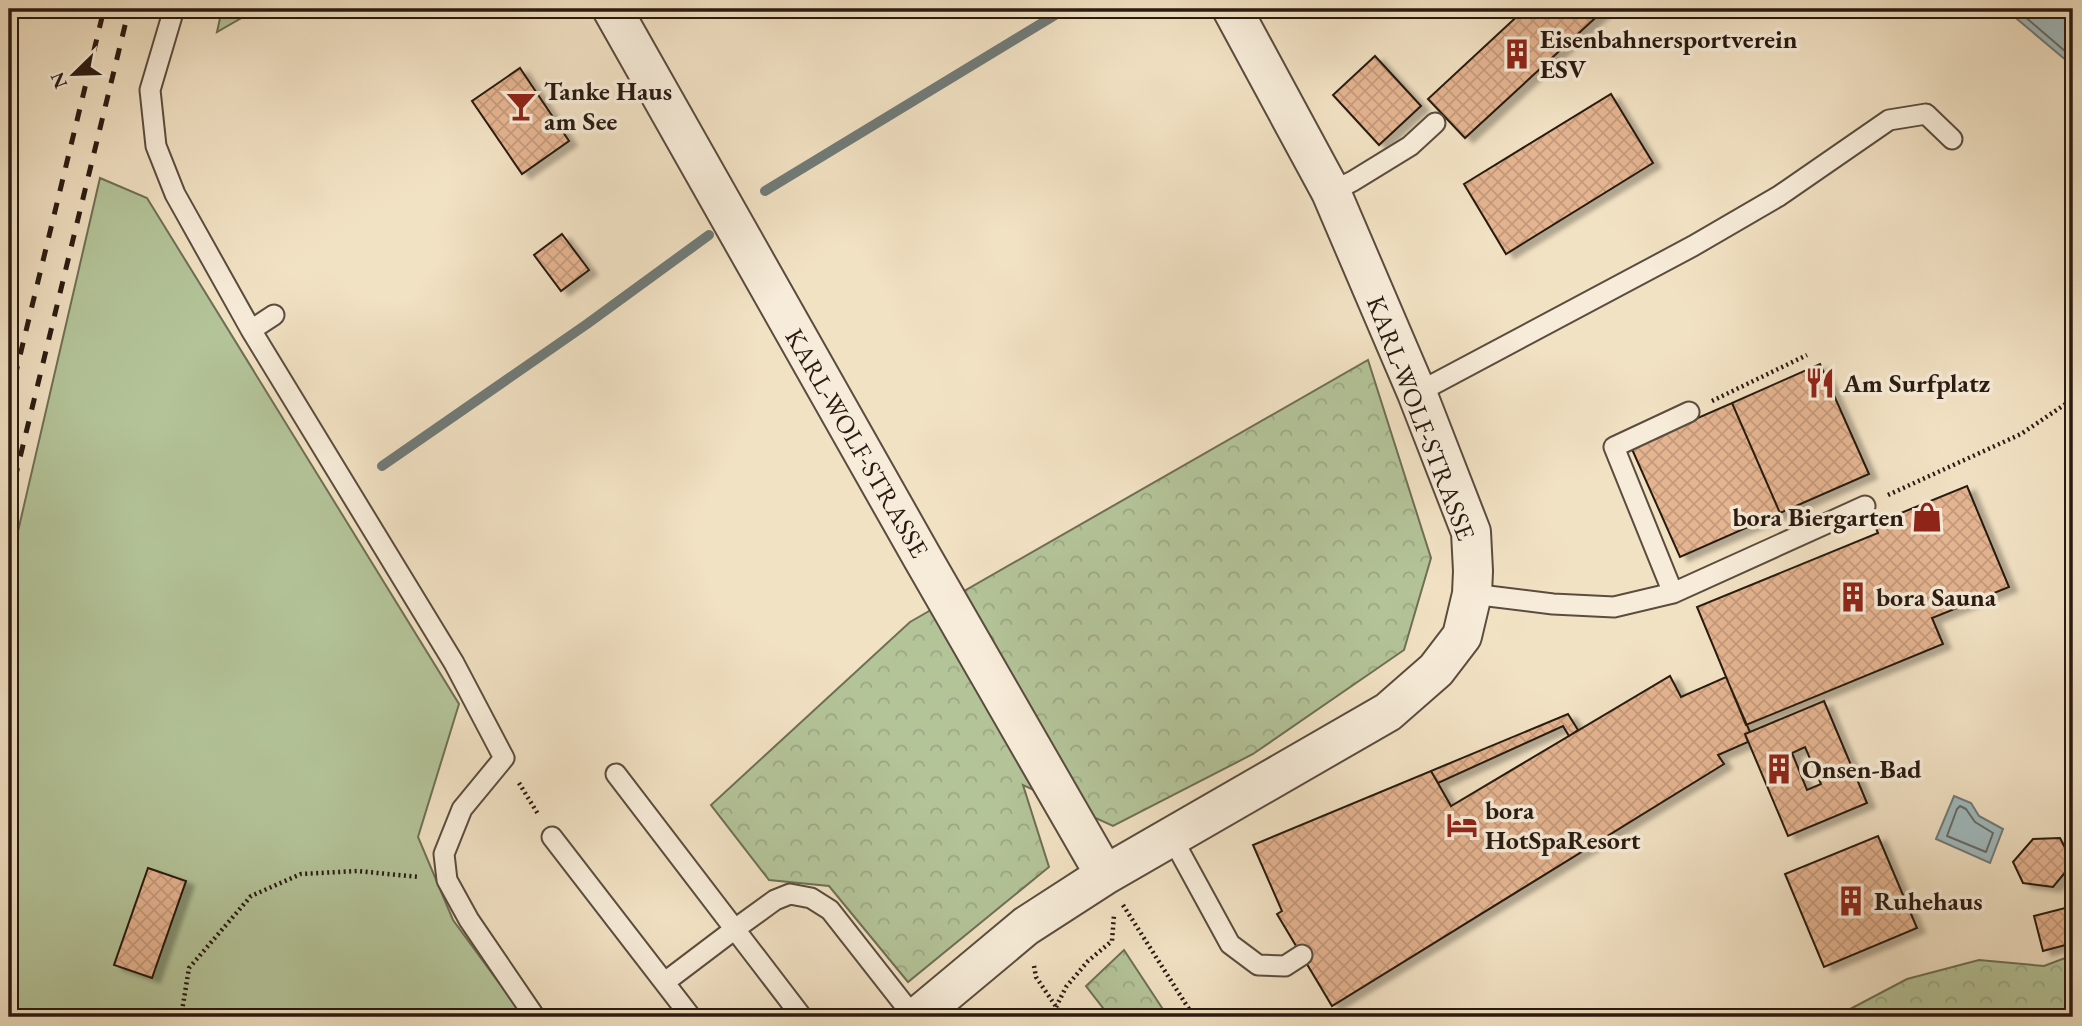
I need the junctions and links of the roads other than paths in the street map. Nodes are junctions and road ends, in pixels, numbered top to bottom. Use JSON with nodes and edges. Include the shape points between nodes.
{"nodes":[{"id":1,"x":174,"y":9,"type":"edge"},
{"id":2,"x":612,"y":9,"type":"edge"},
{"id":3,"x":1232,"y":9,"type":"edge"},
{"id":4,"x":1435,"y":123,"type":"dead end"},
{"id":5,"x":1952,"y":139,"type":"dead end"},
{"id":6,"x":1331,"y":192,"type":"junction"},
{"id":7,"x":274,"y":315,"type":"dead end"},
{"id":8,"x":251,"y":330,"type":"junction"},
{"id":9,"x":1417,"y":393,"type":"junction"},
{"id":10,"x":1689,"y":412,"type":"road end"},
{"id":11,"x":1865,"y":506,"type":"road end"},
{"id":12,"x":1673,"y":593,"type":"junction"},
{"id":13,"x":1472,"y":594,"type":"junction"},
{"id":14,"x":616,"y":774,"type":"dead end"},
{"id":15,"x":1171,"y":836,"type":"junction"},
{"id":16,"x":552,"y":837,"type":"road end"},
{"id":17,"x":1110,"y":891,"type":"junction"},
{"id":18,"x":735,"y":929,"type":"junction"},
{"id":19,"x":1302,"y":955,"type":"dead end"},
{"id":20,"x":665,"y":982,"type":"junction"},
{"id":21,"x":535,"y":1017,"type":"edge"},
{"id":22,"x":691,"y":1017,"type":"edge"},
{"id":23,"x":802,"y":1017,"type":"edge"},
{"id":24,"x":916,"y":1017,"type":"edge"}],
"edges":[{"from":1,"to":8,"type":"lane","via":[[150,90],[156,146],[174,194]]},
{"from":2,"to":17,"type":"street","name":"KARL-WOLF-STRASSE"},
{"from":3,"to":6,"type":"street","name":"KARL-WOLF-STRASSE"},
{"from":4,"to":6,"type":"lane","via":[[1410,146]]},
{"from":5,"to":9,"type":"lane","via":[[1926,114],[1889,120],[1768,202],[1693,246]]},
{"from":6,"to":9,"type":"street","name":"KARL-WOLF-STRASSE"},
{"from":7,"to":8,"type":"lane"},
{"from":8,"to":21,"type":"lane","via":[[454,663],[504,758],[462,809],[444,854],[447,880]]},
{"from":9,"to":13,"type":"street","name":"KARL-WOLF-STRASSE","via":[[1471,532]]},
{"from":10,"to":12,"type":"lane","via":[[1614,447]]},
{"from":11,"to":12,"type":"lane"},
{"from":12,"to":13,"type":"lane","via":[[1614,607]]},
{"from":13,"to":15,"type":"street","name":"KARL-WOLF-STRASSE","via":[[1462,636],[1436,670],[1388,712]]},
{"from":14,"to":18,"type":"lane"},
{"from":15,"to":17,"type":"street","name":"KARL-WOLF-STRASSE"},
{"from":15,"to":19,"type":"lane","via":[[1230,944],[1258,965],[1285,966]]},
{"from":16,"to":20,"type":"lane"},
{"from":17,"to":24,"type":"street","name":"KARL-WOLF-STRASSE","via":[[1026,926]]},
{"from":18,"to":20,"type":"lane"},
{"from":18,"to":23,"type":"lane"},
{"from":18,"to":24,"type":"lane","via":[[775,900],[790,894],[811,898],[830,910]]},
{"from":20,"to":22,"type":"lane"}]}
